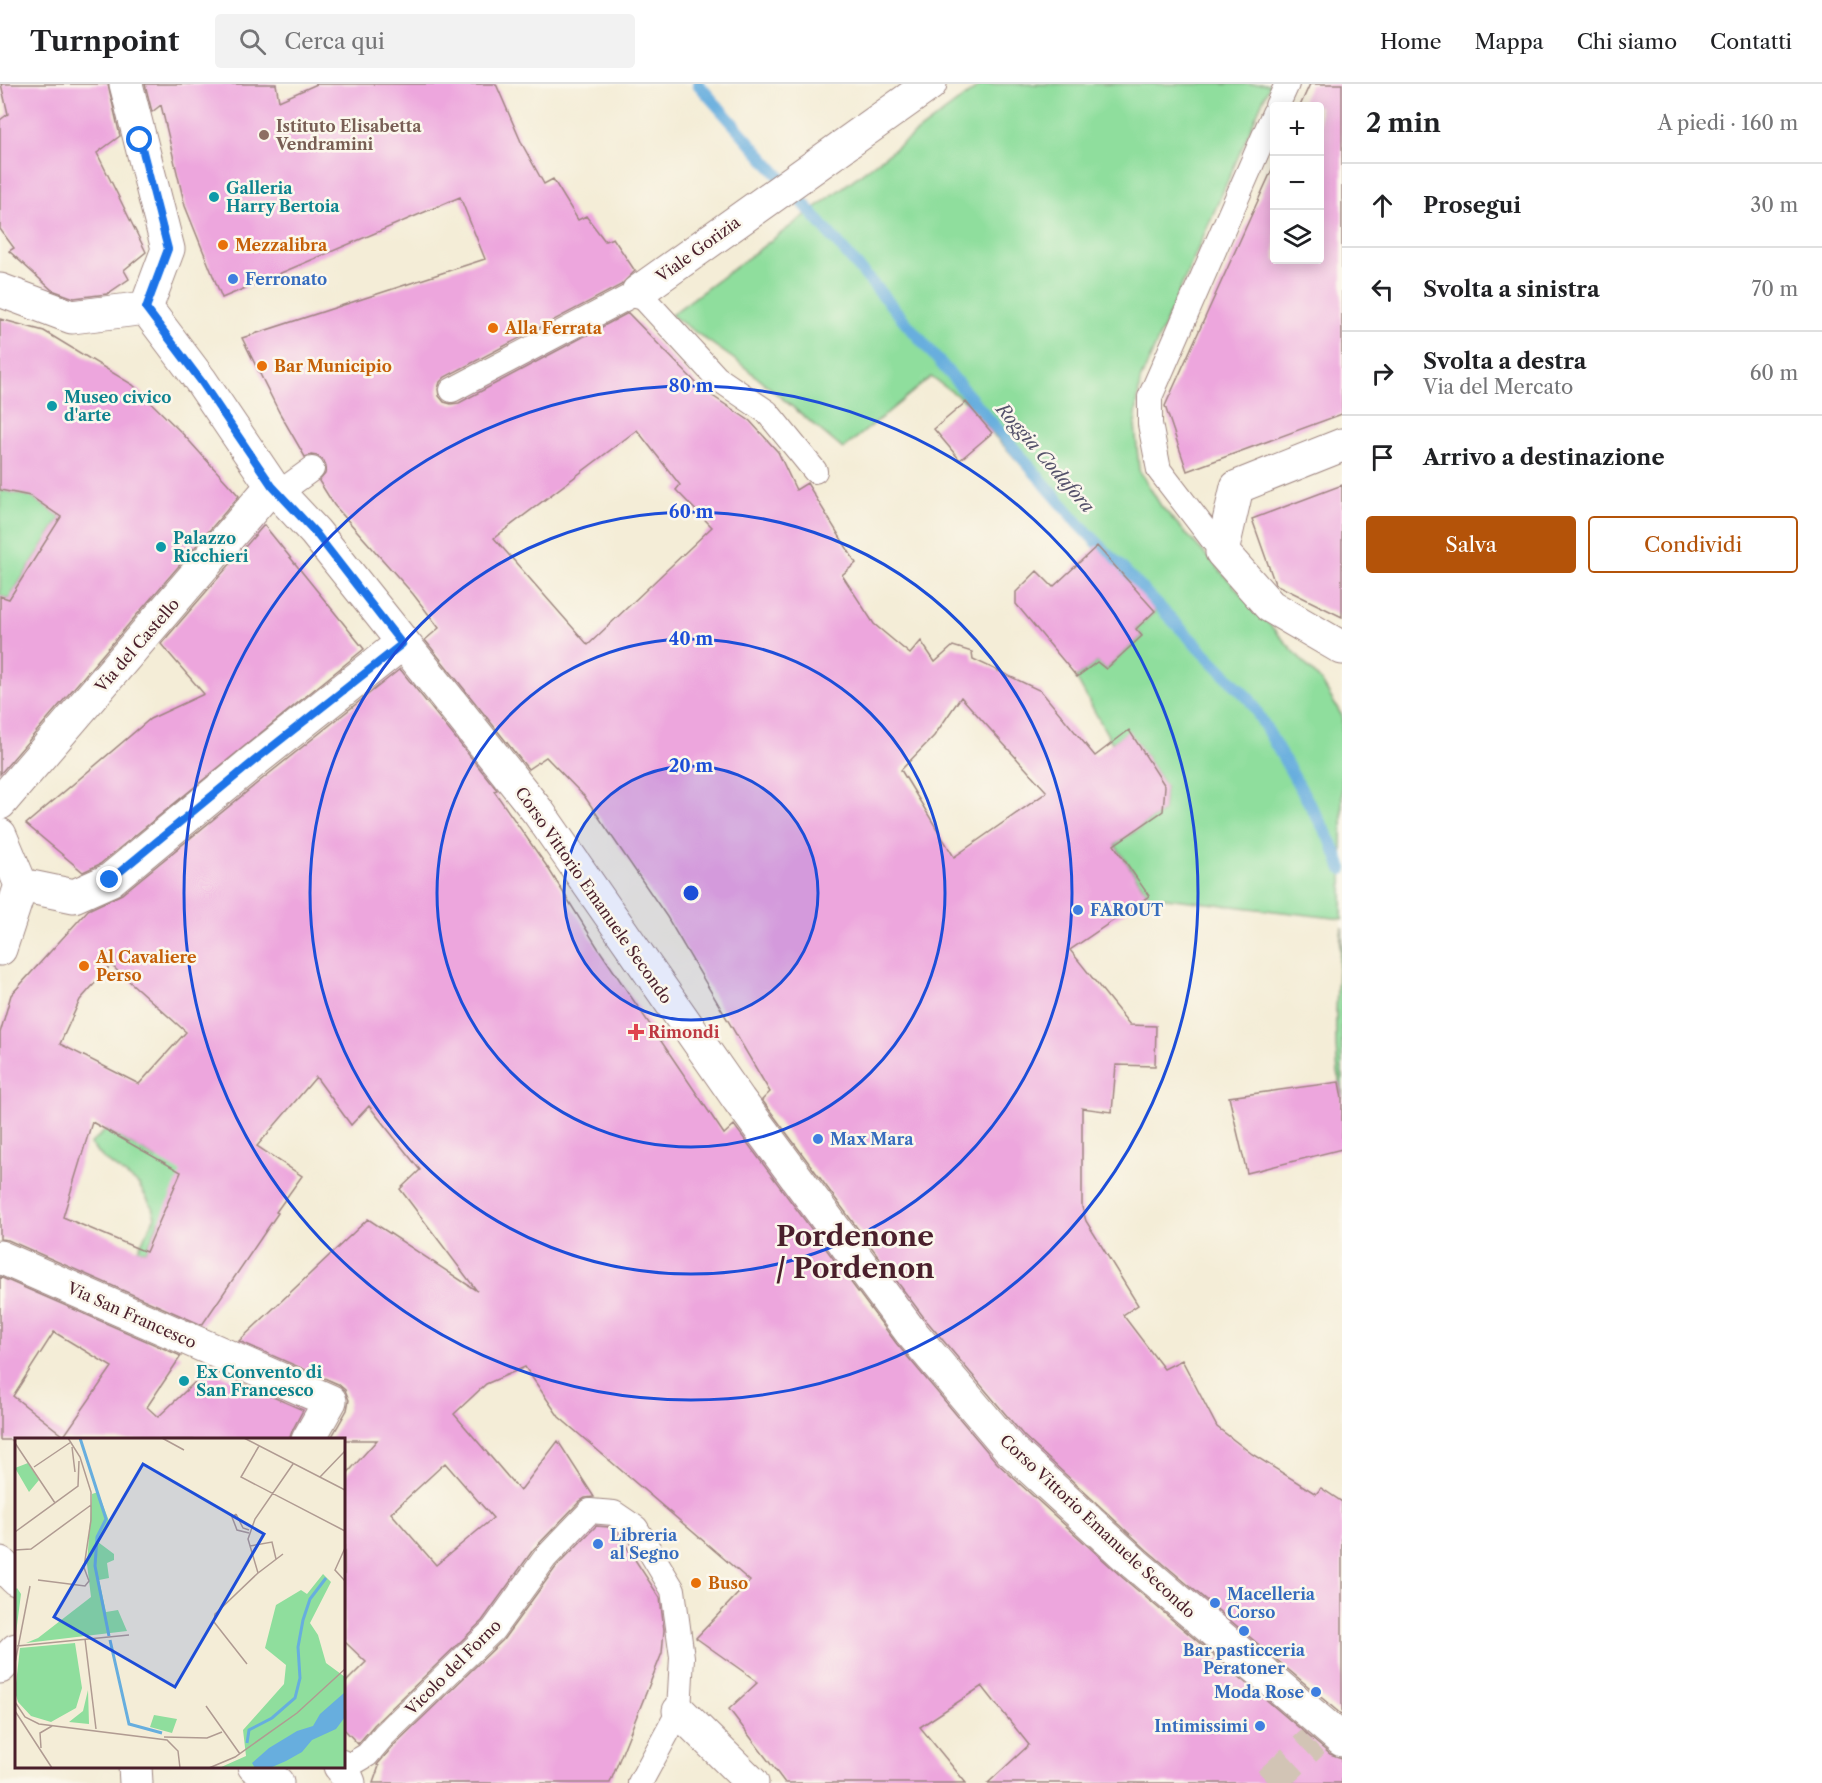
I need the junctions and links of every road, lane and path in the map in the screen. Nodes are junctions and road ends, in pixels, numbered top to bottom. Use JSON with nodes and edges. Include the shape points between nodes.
{"nodes":[{"id":1,"x":126,"y":84,"type":"edge"},
{"id":2,"x":930,"y":84,"type":"edge"},
{"id":3,"x":1287,"y":84,"type":"edge"},
{"id":4,"x":1279,"y":102,"type":"edge"},
{"id":5,"x":1270,"y":124,"type":"edge"},
{"id":6,"x":0,"y":291,"type":"edge"},
{"id":7,"x":638,"y":292,"type":"junction"},
{"id":8,"x":146,"y":308,"type":"junction"},
{"id":9,"x":452,"y":390,"type":"dead end"},
{"id":10,"x":1342,"y":445,"type":"edge"},
{"id":11,"x":312,"y":469,"type":"dead end"},
{"id":12,"x":815,"y":471,"type":"dead end"},
{"id":13,"x":276,"y":490,"type":"junction"},
{"id":14,"x":1222,"y":552,"type":"junction"},
{"id":15,"x":402,"y":644,"type":"junction"},
{"id":16,"x":1339,"y":654,"type":"edge"},
{"id":17,"x":0,"y":803,"type":"edge"},
{"id":18,"x":0,"y":835,"type":"edge"},
{"id":19,"x":21,"y":885,"type":"junction"},
{"id":20,"x":0,"y":949,"type":"edge"},
{"id":21,"x":0,"y":1257,"type":"edge"},
{"id":22,"x":309,"y":1438,"type":"edge"},
{"id":23,"x":0,"y":1563,"type":"edge"},
{"id":24,"x":15,"y":1578,"type":"edge"},
{"id":25,"x":15,"y":1651,"type":"edge"},
{"id":26,"x":0,"y":1667,"type":"edge"},
{"id":27,"x":679,"y":1711,"type":"junction"},
{"id":28,"x":1329,"y":1738,"type":"edge"},
{"id":29,"x":135,"y":1768,"type":"edge"},
{"id":30,"x":255,"y":1768,"type":"edge"},
{"id":31,"x":344,"y":1773,"type":"edge"},
{"id":32,"x":136,"y":1783,"type":"edge"},
{"id":33,"x":277,"y":1783,"type":"edge"},
{"id":34,"x":640,"y":1783,"type":"edge"},
{"id":35,"x":752,"y":1783,"type":"edge"}],
"edges":[{"from":1,"to":8,"type":"street","via":[[168,249]]},
{"from":2,"to":7,"type":"street","name":"Viale Gorizia"},
{"from":3,"to":4,"type":"lane"},
{"from":5,"to":14,"type":"lane","via":[[1150,397],[1150,424],[1159,470]]},
{"from":6,"to":8,"type":"street","via":[[72,317]]},
{"from":7,"to":9,"type":"lane","name":"Viale Gorizia"},
{"from":7,"to":12,"type":"lane","via":[[717,378],[766,412]]},
{"from":8,"to":13,"type":"street","name":"Corso Vittorio Emanuele Secondo"},
{"from":10,"to":14,"type":"street","via":[[1237,487]]},
{"from":11,"to":13,"type":"lane"},
{"from":13,"to":15,"type":"street","name":"Corso Vittorio Emanuele Secondo","via":[[315,532]]},
{"from":13,"to":17,"type":"street","name":"Via del Castello"},
{"from":14,"to":16,"type":"street","via":[[1270,606]]},
{"from":15,"to":19,"type":"street","via":[[110,880],[74,896]]},
{"from":15,"to":28,"type":"street","name":"Corso Vittorio Emanuele Secondo","via":[[539,813],[739,1100],[910,1331],[1010,1449]]},
{"from":18,"to":19,"type":"street"},
{"from":19,"to":20,"type":"street"},
{"from":21,"to":22,"type":"street","name":"Via San Francesco","via":[[330,1401]]},
{"from":23,"to":24,"type":"street"},
{"from":25,"to":26,"type":"street"},
{"from":27,"to":31,"type":"lane","name":"Vicolo del Forno","via":[[682,1657],[673,1590],[636,1528],[614,1513],[590,1511],[545,1558],[494,1629]]},
{"from":27,"to":34,"type":"lane"},
{"from":27,"to":35,"type":"street"},
{"from":29,"to":32,"type":"street"},
{"from":30,"to":33,"type":"street"}]}
